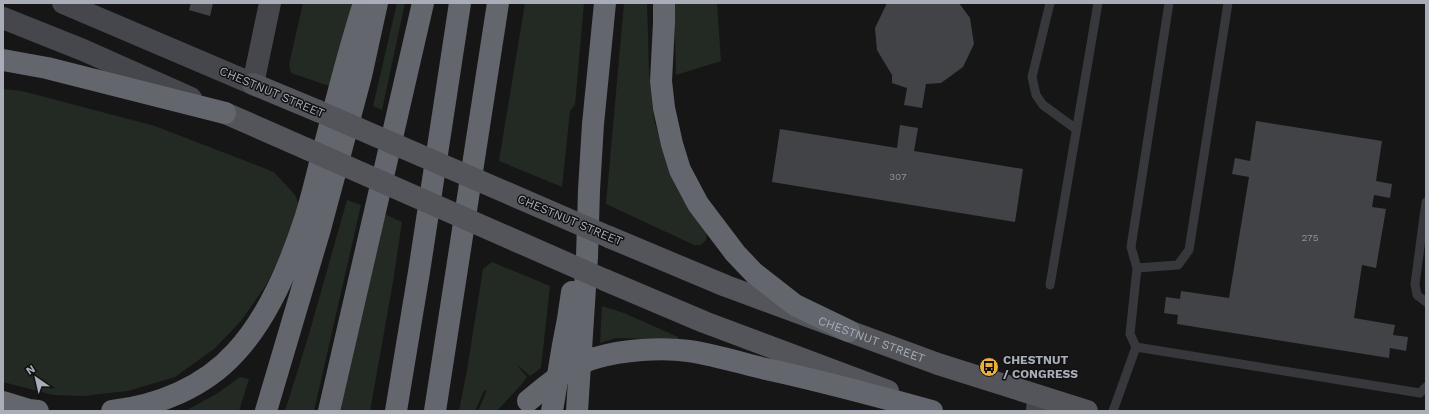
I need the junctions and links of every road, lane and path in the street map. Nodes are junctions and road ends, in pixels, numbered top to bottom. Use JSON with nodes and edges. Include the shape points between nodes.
{"nodes":[{"id":1,"x":63,"y":3,"type":"edge"},
{"id":2,"x":270,"y":3,"type":"edge"},
{"id":3,"x":364,"y":3,"type":"edge"},
{"id":4,"x":377,"y":3,"type":"edge"},
{"id":5,"x":423,"y":3,"type":"edge"},
{"id":6,"x":460,"y":3,"type":"edge"},
{"id":7,"x":498,"y":3,"type":"edge"},
{"id":8,"x":605,"y":3,"type":"edge"},
{"id":9,"x":664,"y":3,"type":"edge"},
{"id":10,"x":1050,"y":3,"type":"edge"},
{"id":11,"x":1098,"y":3,"type":"edge"},
{"id":12,"x":1169,"y":3,"type":"edge"},
{"id":13,"x":1228,"y":3,"type":"edge"},
{"id":14,"x":3,"y":18,"type":"edge"},
{"id":15,"x":3,"y":60,"type":"edge"},
{"id":16,"x":254,"y":84,"type":"junction"},
{"id":17,"x":225,"y":113,"type":"junction"},
{"id":18,"x":1076,"y":129,"type":"junction"},
{"id":19,"x":589,"y":190,"type":"junction"},
{"id":20,"x":1426,"y":202,"type":"edge"},
{"id":21,"x":1137,"y":268,"type":"junction"},
{"id":22,"x":1050,"y":285,"type":"dead end"},
{"id":23,"x":1426,"y":302,"type":"edge"},
{"id":24,"x":849,"y":331,"type":"junction"},
{"id":25,"x":1136,"y":347,"type":"junction"},
{"id":26,"x":1426,"y":388,"type":"edge"},
{"id":27,"x":3,"y":402,"type":"edge"},
{"id":28,"x":1038,"y":403,"type":"edge"},
{"id":29,"x":524,"y":406,"type":"edge"},
{"id":30,"x":38,"y":411,"type":"edge"},
{"id":31,"x":112,"y":411,"type":"edge"},
{"id":32,"x":266,"y":411,"type":"edge"},
{"id":33,"x":329,"y":411,"type":"edge"},
{"id":34,"x":396,"y":411,"type":"edge"},
{"id":35,"x":434,"y":411,"type":"edge"},
{"id":36,"x":552,"y":411,"type":"edge"},
{"id":37,"x":577,"y":411,"type":"edge"},
{"id":38,"x":932,"y":411,"type":"edge"},
{"id":39,"x":942,"y":411,"type":"edge"},
{"id":40,"x":1087,"y":411,"type":"edge"},
{"id":41,"x":1113,"y":411,"type":"edge"}],
"edges":[{"from":1,"to":16,"type":"main road","name":"CHESTNUT STREET"},
{"from":2,"to":16,"type":"main road"},
{"from":3,"to":31,"type":"highway","via":[[303,224],[286,270],[259,321],[236,353],[198,383],[174,396]]},
{"from":4,"to":32,"type":"highway","via":[[361,76],[320,229]]},
{"from":5,"to":33,"type":"highway"},
{"from":6,"to":34,"type":"highway"},
{"from":7,"to":35,"type":"highway"},
{"from":8,"to":19,"type":"highway"},
{"from":9,"to":24,"type":"highway","via":[[661,81],[664,108],[680,170],[698,204],[734,253],[754,273],[795,305]]},
{"from":10,"to":18,"type":"lane","via":[[1032,77],[1036,95],[1043,105]]},
{"from":11,"to":18,"type":"lane"},
{"from":12,"to":21,"type":"lane","via":[[1131,247]]},
{"from":13,"to":21,"type":"lane","via":[[1189,250],[1178,265]]},
{"from":14,"to":17,"type":"main road","via":[[118,65]]},
{"from":15,"to":17,"type":"highway","via":[[47,68]]},
{"from":16,"to":24,"type":"main road","name":"CHESTNUT STREET","bridge":true,"via":[[726,286]]},
{"from":17,"to":39,"type":"main road","bridge":true,"via":[[704,322]]},
{"from":18,"to":22,"type":"lane"},
{"from":19,"to":36,"type":"highway"},
{"from":19,"to":37,"type":"highway","via":[[587,264]]},
{"from":20,"to":23,"type":"lane","via":[[1415,284],[1417,295]]},
{"from":21,"to":25,"type":"lane","via":[[1130,334]]},
{"from":24,"to":28,"type":"main road","name":"CHESTNUT STREET"},
{"from":25,"to":26,"type":"lane","via":[[1420,393]]},
{"from":25,"to":41,"type":"lane"},
{"from":27,"to":30,"type":"highway"},
{"from":28,"to":40,"type":"main road","name":"CHESTNUT STREET"},
{"from":29,"to":38,"type":"highway","bridge":true,"via":[[552,382],[586,361],[610,354],[657,350],[688,351]]}]}
